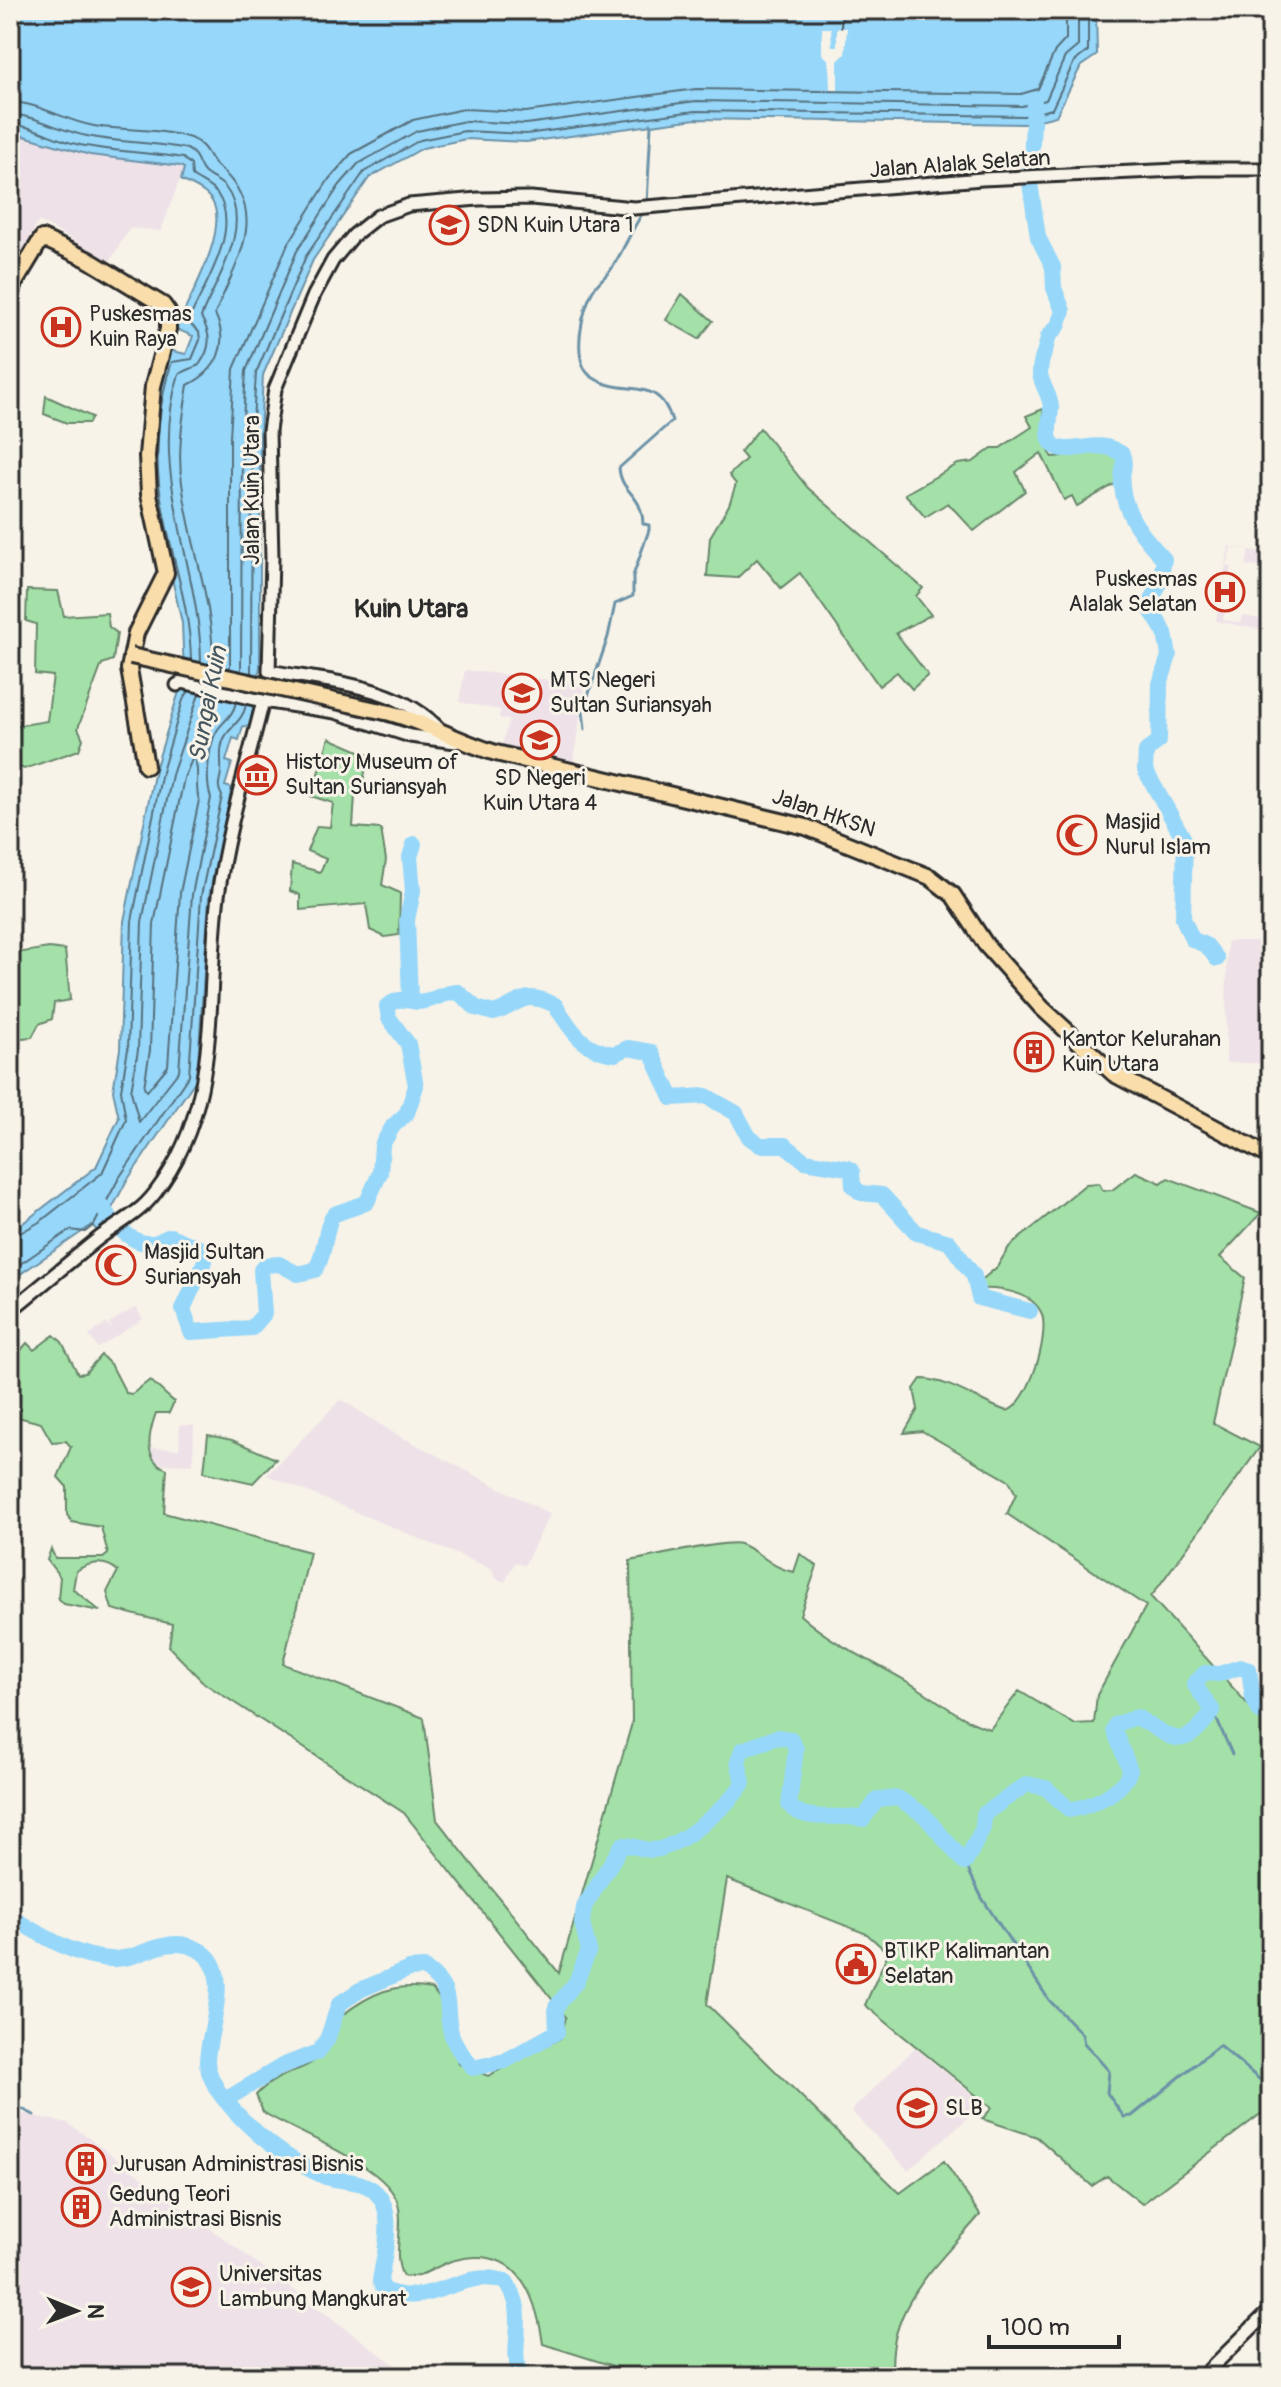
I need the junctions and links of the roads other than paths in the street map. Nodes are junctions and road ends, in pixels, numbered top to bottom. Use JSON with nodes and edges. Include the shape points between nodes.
{"nodes":[{"id":1,"x":1271,"y":169,"type":"edge"},
{"id":2,"x":634,"y":208,"type":"joint"},
{"id":3,"x":10,"y":291,"type":"edge"},
{"id":4,"x":131,"y":656,"type":"junction"},
{"id":5,"x":180,"y":684,"type":"dead end"},
{"id":6,"x":261,"y":700,"type":"junction"},
{"id":7,"x":442,"y":732,"type":"junction"},
{"id":8,"x":461,"y":743,"type":"junction"},
{"id":9,"x":146,"y":766,"type":"dead end"},
{"id":10,"x":1271,"y":1157,"type":"edge"},
{"id":11,"x":10,"y":1311,"type":"edge"},
{"id":12,"x":1271,"y":2309,"type":"edge"},
{"id":13,"x":1202,"y":2377,"type":"edge"}],
"edges":[{"from":1,"to":2,"type":"street","name":"Jalan Alalak Selatan","via":[[1019,178]]},
{"from":2,"to":7,"type":"street","name":"Jalan Kuin Utara","via":[[531,198],[422,203],[378,216],[342,248],[314,295],[273,399],[269,671],[395,697],[422,710]]},
{"from":3,"to":4,"type":"main road","via":[[42,238],[87,259],[168,312],[147,446],[149,494],[166,573],[136,633]]},
{"from":4,"to":7,"type":"main road","bridge":true,"via":[[390,713]]},
{"from":4,"to":9,"type":"main road","via":[[130,690]]},
{"from":5,"to":6,"type":"street","name":"Jalan HKSN"},
{"from":6,"to":8,"type":"street","name":"Jalan HKSN"},
{"from":6,"to":11,"type":"street","via":[[218,897],[211,1018],[196,1116],[168,1174],[132,1216]]},
{"from":7,"to":8,"type":"main road"},
{"from":8,"to":10,"type":"main road","name":"Jalan HKSN","via":[[806,827],[930,877],[957,900],[986,945],[1042,1008],[1114,1074]]},
{"from":12,"to":13,"type":"street"}]}
